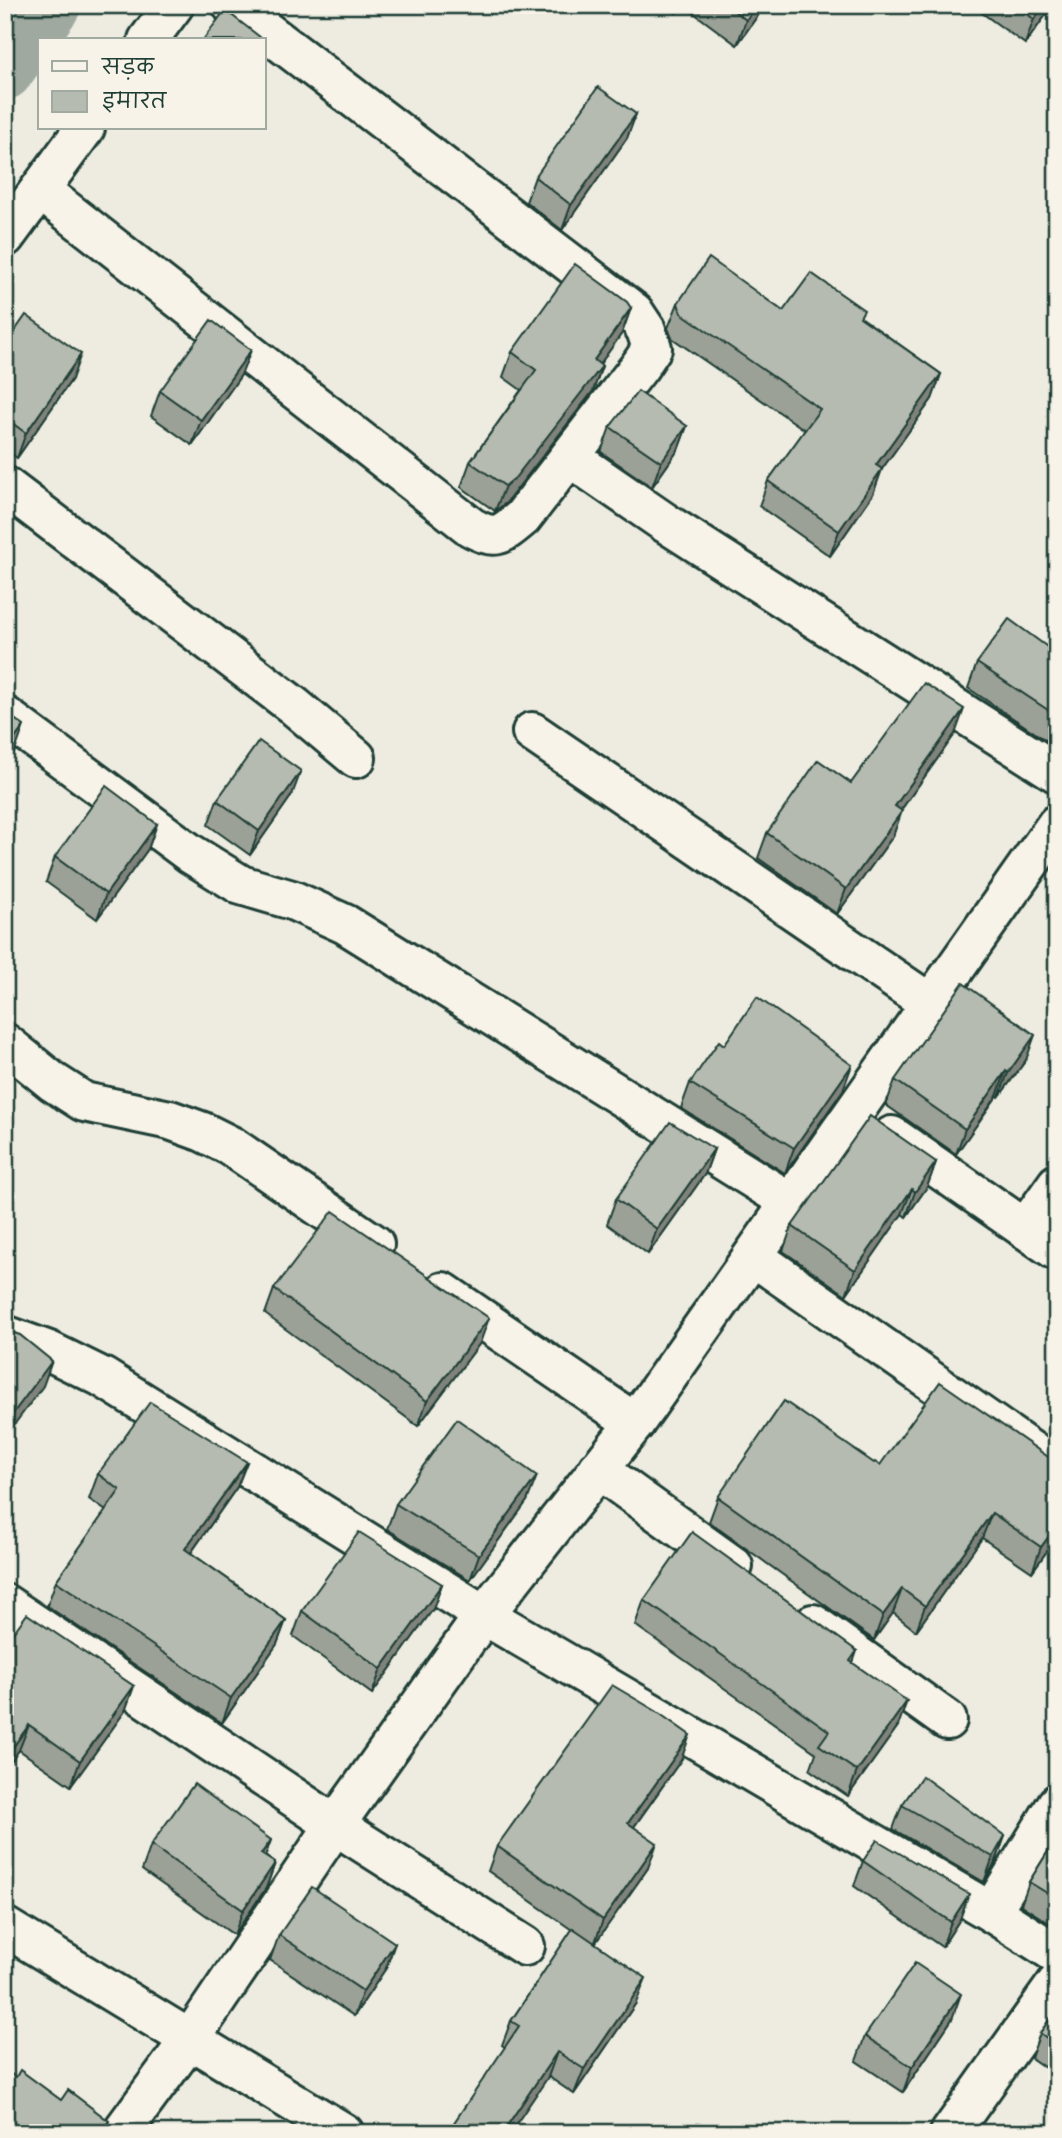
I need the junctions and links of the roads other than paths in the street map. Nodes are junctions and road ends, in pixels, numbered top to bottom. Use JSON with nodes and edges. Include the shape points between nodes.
{"nodes":[{"id":1,"x":174,"y":5,"type":"edge"},
{"id":2,"x":232,"y":5,"type":"edge"},
{"id":3,"x":149,"y":38,"type":"edge"},
{"id":4,"x":84,"y":130,"type":"edge"},
{"id":5,"x":40,"y":190,"type":"junction"},
{"id":6,"x":5,"y":237,"type":"edge"},
{"id":7,"x":571,"y":457,"type":"junction"},
{"id":8,"x":5,"y":486,"type":"edge"},
{"id":9,"x":5,"y":716,"type":"edge"},
{"id":10,"x":532,"y":732,"type":"dead end"},
{"id":11,"x":356,"y":758,"type":"dead end"},
{"id":12,"x":1057,"y":773,"type":"edge"},
{"id":13,"x":1057,"y":824,"type":"edge"},
{"id":14,"x":931,"y":1004,"type":"junction"},
{"id":15,"x":5,"y":1043,"type":"edge"},
{"id":16,"x":856,"y":1111,"type":"junction"},
{"id":17,"x":1057,"y":1184,"type":"edge"},
{"id":18,"x":792,"y":1203,"type":"junction"},
{"id":19,"x":1026,"y":1229,"type":"junction"},
{"id":20,"x":1057,"y":1251,"type":"edge"},
{"id":21,"x":754,"y":1257,"type":"junction"},
{"id":22,"x":5,"y":1335,"type":"edge"},
{"id":23,"x":635,"y":1423,"type":"junction"},
{"id":24,"x":598,"y":1469,"type":"junction"},
{"id":25,"x":1057,"y":1469,"type":"edge"},
{"id":26,"x":756,"y":1583,"type":"edge"},
{"id":27,"x":5,"y":1604,"type":"edge"},
{"id":28,"x":789,"y":1607,"type":"edge"},
{"id":29,"x":484,"y":1615,"type":"junction"},
{"id":30,"x":947,"y":1720,"type":"dead end"},
{"id":31,"x":1057,"y":1804,"type":"edge"},
{"id":32,"x":335,"y":1825,"type":"junction"},
{"id":33,"x":991,"y":1912,"type":"junction"},
{"id":34,"x":5,"y":1927,"type":"edge"},
{"id":35,"x":525,"y":1946,"type":"dead end"},
{"id":36,"x":1057,"y":1954,"type":"edge"},
{"id":37,"x":1057,"y":1983,"type":"edge"},
{"id":38,"x":191,"y":2038,"type":"junction"},
{"id":39,"x":121,"y":2133,"type":"edge"},
{"id":40,"x":344,"y":2133,"type":"edge"},
{"id":41,"x":950,"y":2133,"type":"edge"}],
"edges":[{"from":1,"to":3,"type":"street"},
{"from":2,"to":7,"type":"street","via":[[634,312],[652,348]]},
{"from":4,"to":5,"type":"street"},
{"from":5,"to":6,"type":"street"},
{"from":5,"to":7,"type":"street","via":[[486,535],[502,534],[522,518]]},
{"from":7,"to":12,"type":"street","via":[[664,523]]},
{"from":8,"to":11,"type":"street"},
{"from":9,"to":18,"type":"street","via":[[191,855],[241,885],[292,900],[345,924]]},
{"from":10,"to":14,"type":"street"},
{"from":13,"to":14,"type":"street"},
{"from":14,"to":16,"type":"street"},
{"from":15,"to":23,"type":"street","via":[[84,1102],[170,1120],[231,1146]]},
{"from":16,"to":18,"type":"street"},
{"from":16,"to":19,"type":"street"},
{"from":17,"to":19,"type":"street"},
{"from":18,"to":21,"type":"street"},
{"from":19,"to":20,"type":"street"},
{"from":21,"to":23,"type":"street"},
{"from":21,"to":25,"type":"street"},
{"from":22,"to":29,"type":"street","via":[[102,1377]]},
{"from":23,"to":24,"type":"street"},
{"from":24,"to":26,"type":"street"},
{"from":24,"to":29,"type":"street"},
{"from":27,"to":32,"type":"street"},
{"from":28,"to":30,"type":"street"},
{"from":29,"to":32,"type":"street"},
{"from":29,"to":33,"type":"street"},
{"from":31,"to":33,"type":"street"},
{"from":32,"to":35,"type":"street"},
{"from":32,"to":38,"type":"street"},
{"from":33,"to":36,"type":"street"},
{"from":34,"to":38,"type":"street"},
{"from":37,"to":41,"type":"street"},
{"from":38,"to":39,"type":"street"},
{"from":38,"to":40,"type":"street"}]}
